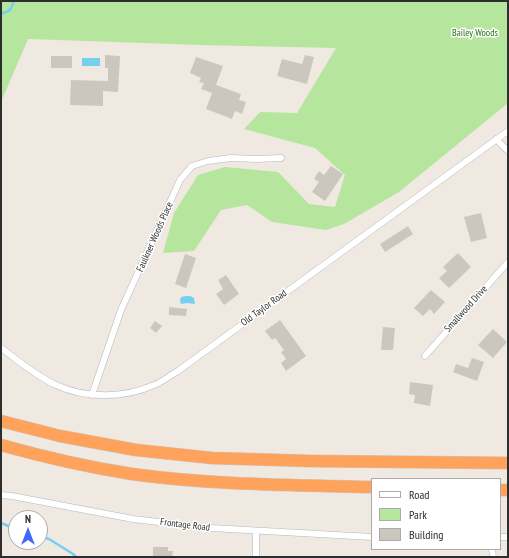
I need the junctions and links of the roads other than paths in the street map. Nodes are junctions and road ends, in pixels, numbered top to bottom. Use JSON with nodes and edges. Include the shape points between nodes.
{"nodes":[{"id":1,"x":508,"y":131,"type":"edge"},
{"id":2,"x":496,"y":139,"type":"junction"},
{"id":3,"x":508,"y":151,"type":"edge"},
{"id":4,"x":281,"y":158,"type":"dead end"},
{"id":5,"x":508,"y":262,"type":"edge"},
{"id":6,"x":1,"y":348,"type":"edge"},
{"id":7,"x":425,"y":356,"type":"dead end"},
{"id":8,"x":92,"y":394,"type":"junction"},
{"id":9,"x":1,"y":421,"type":"edge"},
{"id":10,"x":1,"y":445,"type":"edge"},
{"id":11,"x":508,"y":463,"type":"edge"},
{"id":12,"x":371,"y":487,"type":"edge"},
{"id":13,"x":1,"y":495,"type":"edge"},
{"id":14,"x":256,"y":531,"type":"junction"},
{"id":15,"x":371,"y":537,"type":"edge"},
{"id":16,"x":256,"y":557,"type":"edge"}],
"edges":[{"from":1,"to":2,"type":"street","name":"Old Taylor Road"},
{"from":2,"to":3,"type":"street"},
{"from":2,"to":8,"type":"street","name":"Old Taylor Road","via":[[178,371],[155,385],[132,392]]},
{"from":4,"to":8,"type":"street","name":"Faulkner Woods Place","via":[[231,158],[208,161],[192,166],[180,180],[121,310]]},
{"from":5,"to":7,"type":"street","name":"Smallwood Drive"},
{"from":6,"to":8,"type":"street","name":"Old Taylor Road","via":[[34,373],[57,386]]},
{"from":9,"to":11,"type":"highway","via":[[60,436],[136,450],[212,458],[310,462]]},
{"from":10,"to":12,"type":"highway","via":[[60,461],[132,474],[216,482]]},
{"from":13,"to":14,"type":"street","name":"Frontage Road","via":[[133,519]]},
{"from":14,"to":15,"type":"street","name":"Frontage Road"},
{"from":14,"to":16,"type":"street"}]}
